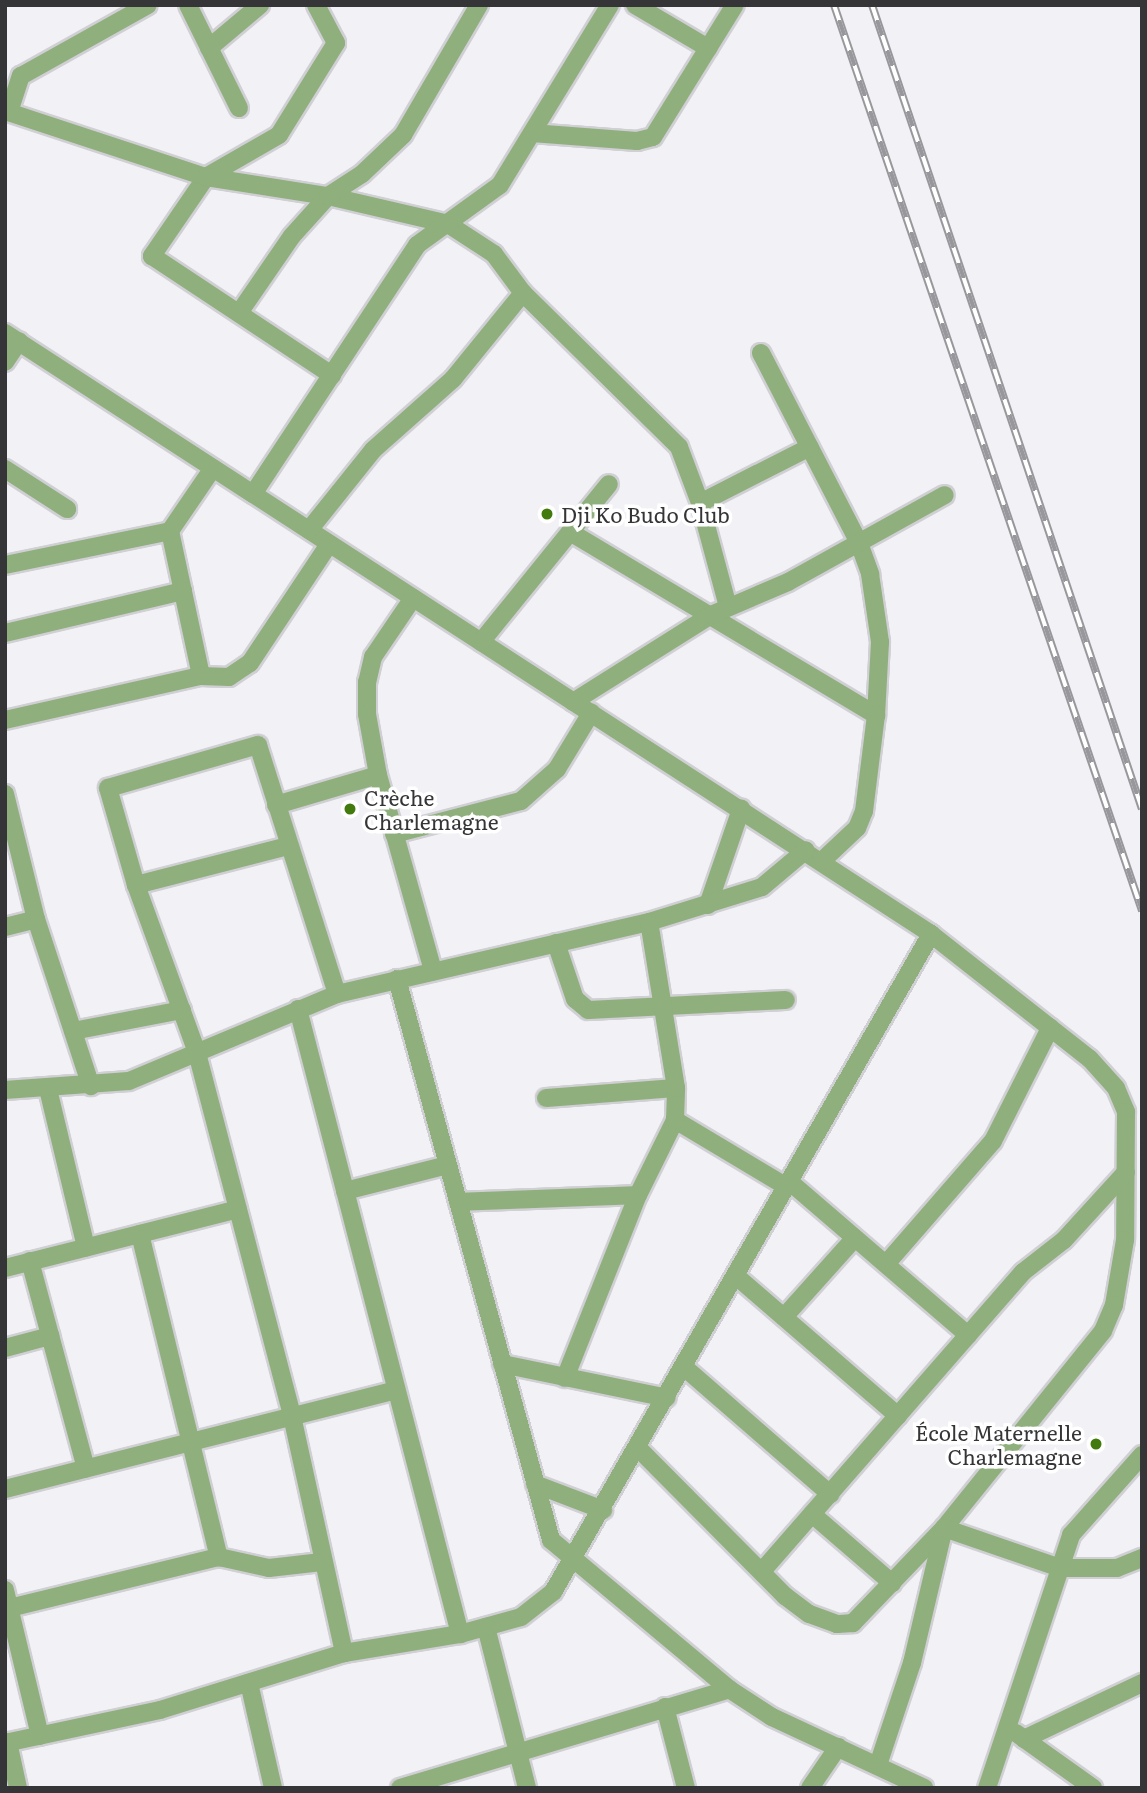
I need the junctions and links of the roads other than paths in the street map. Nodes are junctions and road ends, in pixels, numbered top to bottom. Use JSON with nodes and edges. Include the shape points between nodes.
{"nodes":[{"id":1,"x":148,"y":5,"type":"edge"},
{"id":2,"x":188,"y":5,"type":"edge"},
{"id":3,"x":260,"y":5,"type":"edge"},
{"id":4,"x":316,"y":5,"type":"edge"},
{"id":5,"x":479,"y":5,"type":"edge"},
{"id":6,"x":610,"y":5,"type":"edge"},
{"id":7,"x":635,"y":5,"type":"edge"},
{"id":8,"x":735,"y":5,"type":"edge"},
{"id":9,"x":209,"y":48,"type":"junction"},
{"id":10,"x":708,"y":48,"type":"junction"},
{"id":11,"x":239,"y":108,"type":"dead end"},
{"id":12,"x":7,"y":111,"type":"edge"},
{"id":13,"x":532,"y":133,"type":"junction"},
{"id":14,"x":206,"y":177,"type":"junction"},
{"id":15,"x":328,"y":196,"type":"junction"},
{"id":16,"x":448,"y":224,"type":"junction"},
{"id":17,"x":523,"y":293,"type":"junction"},
{"id":18,"x":239,"y":313,"type":"junction"},
{"id":19,"x":12,"y":337,"type":"edge"},
{"id":20,"x":761,"y":353,"type":"dead end"},
{"id":21,"x":5,"y":362,"type":"edge"},
{"id":22,"x":332,"y":375,"type":"junction"},
{"id":23,"x":810,"y":447,"type":"junction"},
{"id":24,"x":213,"y":468,"type":"junction"},
{"id":25,"x":5,"y":469,"type":"edge"},
{"id":26,"x":609,"y":484,"type":"dead end"},
{"id":27,"x":253,"y":494,"type":"junction"},
{"id":28,"x":945,"y":495,"type":"dead end"},
{"id":29,"x":700,"y":503,"type":"junction"},
{"id":30,"x":67,"y":509,"type":"dead end"},
{"id":31,"x":309,"y":530,"type":"junction"},
{"id":32,"x":170,"y":531,"type":"junction"},
{"id":33,"x":570,"y":532,"type":"junction"},
{"id":34,"x":859,"y":542,"type":"junction"},
{"id":35,"x":328,"y":544,"type":"junction"},
{"id":36,"x":5,"y":565,"type":"edge"},
{"id":37,"x":183,"y":591,"type":"junction"},
{"id":38,"x":413,"y":598,"type":"junction"},
{"id":39,"x":728,"y":607,"type":"junction"},
{"id":40,"x":711,"y":615,"type":"junction"},
{"id":41,"x":5,"y":633,"type":"edge"},
{"id":42,"x":481,"y":642,"type":"junction"},
{"id":43,"x":201,"y":676,"type":"junction"},
{"id":44,"x":573,"y":702,"type":"junction"},
{"id":45,"x":590,"y":713,"type":"junction"},
{"id":46,"x":876,"y":715,"type":"junction"},
{"id":47,"x":5,"y":720,"type":"edge"},
{"id":48,"x":378,"y":775,"type":"junction"},
{"id":49,"x":5,"y":794,"type":"edge"},
{"id":50,"x":276,"y":805,"type":"junction"},
{"id":51,"x":741,"y":809,"type":"junction"},
{"id":52,"x":8,"y":816,"type":"edge"},
{"id":53,"x":394,"y":834,"type":"junction"},
{"id":54,"x":288,"y":846,"type":"junction"},
{"id":55,"x":806,"y":850,"type":"junction"},
{"id":56,"x":822,"y":861,"type":"junction"},
{"id":57,"x":136,"y":885,"type":"junction"},
{"id":58,"x":708,"y":905,"type":"junction"},
{"id":59,"x":36,"y":919,"type":"junction"},
{"id":60,"x":649,"y":922,"type":"junction"},
{"id":61,"x":5,"y":927,"type":"edge"},
{"id":62,"x":931,"y":934,"type":"junction"},
{"id":63,"x":556,"y":943,"type":"junction"},
{"id":64,"x":433,"y":971,"type":"junction"},
{"id":65,"x":397,"y":979,"type":"junction"},
{"id":66,"x":337,"y":995,"type":"junction"},
{"id":67,"x":786,"y":1000,"type":"dead end"},
{"id":68,"x":662,"y":1008,"type":"junction"},
{"id":69,"x":298,"y":1009,"type":"junction"},
{"id":70,"x":182,"y":1010,"type":"junction"},
{"id":71,"x":1050,"y":1028,"type":"junction"},
{"id":72,"x":73,"y":1031,"type":"junction"},
{"id":73,"x":197,"y":1053,"type":"junction"},
{"id":74,"x":91,"y":1086,"type":"junction"},
{"id":75,"x":676,"y":1088,"type":"junction"},
{"id":76,"x":48,"y":1089,"type":"junction"},
{"id":77,"x":5,"y":1090,"type":"edge"},
{"id":78,"x":546,"y":1098,"type":"dead end"},
{"id":79,"x":676,"y":1120,"type":"junction"},
{"id":80,"x":448,"y":1165,"type":"junction"},
{"id":81,"x":1126,"y":1172,"type":"junction"},
{"id":82,"x":788,"y":1184,"type":"junction"},
{"id":83,"x":345,"y":1191,"type":"junction"},
{"id":84,"x":638,"y":1195,"type":"junction"},
{"id":85,"x":458,"y":1202,"type":"junction"},
{"id":86,"x":238,"y":1209,"type":"junction"},
{"id":87,"x":140,"y":1234,"type":"junction"},
{"id":88,"x":855,"y":1238,"type":"junction"},
{"id":89,"x":86,"y":1247,"type":"junction"},
{"id":90,"x":30,"y":1261,"type":"junction"},
{"id":91,"x":886,"y":1264,"type":"junction"},
{"id":92,"x":5,"y":1268,"type":"edge"},
{"id":93,"x":736,"y":1276,"type":"junction"},
{"id":94,"x":784,"y":1317,"type":"junction"},
{"id":95,"x":968,"y":1335,"type":"junction"},
{"id":96,"x":50,"y":1336,"type":"junction"},
{"id":97,"x":5,"y":1348,"type":"edge"},
{"id":98,"x":502,"y":1364,"type":"junction"},
{"id":99,"x":684,"y":1367,"type":"junction"},
{"id":100,"x":565,"y":1378,"type":"junction"},
{"id":101,"x":396,"y":1390,"type":"junction"},
{"id":102,"x":667,"y":1398,"type":"junction"},
{"id":103,"x":292,"y":1416,"type":"junction"},
{"id":104,"x":898,"y":1416,"type":"junction"},
{"id":105,"x":191,"y":1442,"type":"junction"},
{"id":106,"x":638,"y":1448,"type":"junction"},
{"id":107,"x":1142,"y":1455,"type":"edge"},
{"id":108,"x":86,"y":1469,"type":"junction"},
{"id":109,"x":535,"y":1484,"type":"junction"},
{"id":110,"x":5,"y":1489,"type":"edge"},
{"id":111,"x":830,"y":1494,"type":"junction"},
{"id":112,"x":603,"y":1510,"type":"junction"},
{"id":113,"x":812,"y":1514,"type":"junction"},
{"id":114,"x":944,"y":1528,"type":"junction"},
{"id":115,"x":219,"y":1557,"type":"junction"},
{"id":116,"x":1142,"y":1559,"type":"edge"},
{"id":117,"x":574,"y":1560,"type":"junction"},
{"id":118,"x":323,"y":1562,"type":"junction"},
{"id":119,"x":1060,"y":1569,"type":"junction"},
{"id":120,"x":763,"y":1570,"type":"junction"},
{"id":121,"x":892,"y":1583,"type":"junction"},
{"id":122,"x":5,"y":1590,"type":"edge"},
{"id":123,"x":8,"y":1608,"type":"edge"},
{"id":124,"x":486,"y":1627,"type":"junction"},
{"id":125,"x":460,"y":1634,"type":"junction"},
{"id":126,"x":344,"y":1653,"type":"junction"},
{"id":127,"x":249,"y":1683,"type":"junction"},
{"id":128,"x":1142,"y":1683,"type":"edge"},
{"id":129,"x":729,"y":1689,"type":"junction"},
{"id":130,"x":665,"y":1707,"type":"junction"},
{"id":131,"x":1007,"y":1727,"type":"junction"},
{"id":132,"x":40,"y":1735,"type":"junction"},
{"id":133,"x":1024,"y":1739,"type":"junction"},
{"id":134,"x":7,"y":1743,"type":"edge"},
{"id":135,"x":838,"y":1747,"type":"junction"},
{"id":136,"x":517,"y":1750,"type":"junction"},
{"id":137,"x":878,"y":1765,"type":"junction"},
{"id":138,"x":18,"y":1788,"type":"edge"},
{"id":139,"x":273,"y":1788,"type":"edge"},
{"id":140,"x":400,"y":1788,"type":"edge"},
{"id":141,"x":527,"y":1788,"type":"edge"},
{"id":142,"x":686,"y":1788,"type":"edge"},
{"id":143,"x":810,"y":1788,"type":"edge"},
{"id":144,"x":924,"y":1788,"type":"edge"},
{"id":145,"x":987,"y":1788,"type":"edge"},
{"id":146,"x":1093,"y":1788,"type":"edge"}],
"edges":[{"from":1,"to":12,"type":"street","via":[[21,76]]},
{"from":2,"to":9,"type":"street"},
{"from":3,"to":9,"type":"street"},
{"from":4,"to":14,"type":"street","via":[[336,43],[279,135]]},
{"from":5,"to":15,"type":"street","via":[[403,135],[362,174]]},
{"from":6,"to":13,"type":"street"},
{"from":7,"to":10,"type":"street"},
{"from":8,"to":10,"type":"street"},
{"from":9,"to":11,"type":"street"},
{"from":10,"to":13,"type":"street","via":[[653,137],[637,141]]},
{"from":12,"to":14,"type":"street"},
{"from":13,"to":16,"type":"street","via":[[500,185]]},
{"from":14,"to":15,"type":"street"},
{"from":14,"to":18,"type":"street","via":[[152,256]]},
{"from":15,"to":16,"type":"street"},
{"from":15,"to":18,"type":"street","via":[[292,236]]},
{"from":16,"to":17,"type":"street","via":[[494,254]]},
{"from":16,"to":22,"type":"street","via":[[417,245]]},
{"from":17,"to":29,"type":"street","via":[[679,447]]},
{"from":17,"to":31,"type":"street","via":[[453,379],[373,450]]},
{"from":18,"to":22,"type":"street"},
{"from":19,"to":21,"type":"street"},
{"from":19,"to":24,"type":"street"},
{"from":20,"to":23,"type":"street"},
{"from":22,"to":27,"type":"street"},
{"from":23,"to":29,"type":"street"},
{"from":23,"to":34,"type":"street"},
{"from":24,"to":27,"type":"street"},
{"from":24,"to":32,"type":"street"},
{"from":25,"to":30,"type":"street"},
{"from":26,"to":33,"type":"street"},
{"from":27,"to":31,"type":"street"},
{"from":28,"to":34,"type":"street"},
{"from":29,"to":39,"type":"street"},
{"from":31,"to":35,"type":"street"},
{"from":32,"to":36,"type":"street"},
{"from":32,"to":37,"type":"street"},
{"from":33,"to":40,"type":"street"},
{"from":33,"to":42,"type":"street"},
{"from":34,"to":39,"type":"street","via":[[788,582]]},
{"from":34,"to":46,"type":"street","via":[[878,608]]},
{"from":35,"to":38,"type":"street"},
{"from":35,"to":43,"type":"street","via":[[250,663],[229,677]]},
{"from":37,"to":41,"type":"street"},
{"from":37,"to":43,"type":"street"},
{"from":38,"to":42,"type":"street"},
{"from":38,"to":48,"type":"street","via":[[373,657],[367,682]]},
{"from":39,"to":40,"type":"street"},
{"from":40,"to":44,"type":"street"},
{"from":40,"to":46,"type":"street"},
{"from":42,"to":44,"type":"street"},
{"from":43,"to":47,"type":"street"},
{"from":44,"to":45,"type":"street"},
{"from":45,"to":51,"type":"street"},
{"from":45,"to":53,"type":"street","via":[[557,768],[521,801]]},
{"from":46,"to":56,"type":"street","via":[[864,811],[857,828]]},
{"from":48,"to":50,"type":"street"},
{"from":48,"to":53,"type":"street"},
{"from":49,"to":52,"type":"street"},
{"from":50,"to":54,"type":"street"},
{"from":50,"to":57,"type":"street","via":[[258,745],[108,788]]},
{"from":51,"to":55,"type":"street"},
{"from":51,"to":58,"type":"street"},
{"from":52,"to":59,"type":"street"},
{"from":53,"to":64,"type":"street"},
{"from":54,"to":57,"type":"street"},
{"from":54,"to":66,"type":"street"},
{"from":55,"to":56,"type":"street"},
{"from":55,"to":58,"type":"street","via":[[762,887]]},
{"from":56,"to":62,"type":"street"},
{"from":57,"to":70,"type":"street"},
{"from":58,"to":60,"type":"street"},
{"from":59,"to":61,"type":"street"},
{"from":59,"to":72,"type":"street"},
{"from":60,"to":63,"type":"street"},
{"from":60,"to":68,"type":"street"},
{"from":62,"to":71,"type":"street"},
{"from":62,"to":82,"type":"street"},
{"from":63,"to":64,"type":"street"},
{"from":63,"to":68,"type":"street","via":[[582,1007],[604,1012]]},
{"from":64,"to":65,"type":"street"},
{"from":65,"to":66,"type":"street"},
{"from":65,"to":80,"type":"street"},
{"from":66,"to":69,"type":"street"},
{"from":67,"to":68,"type":"street"},
{"from":68,"to":75,"type":"street"},
{"from":69,"to":73,"type":"street"},
{"from":69,"to":83,"type":"street"},
{"from":70,"to":72,"type":"street"},
{"from":70,"to":73,"type":"street"},
{"from":71,"to":81,"type":"street","via":[[1090,1059],[1116,1088],[1126,1112]]},
{"from":71,"to":91,"type":"street","via":[[993,1141]]},
{"from":72,"to":74,"type":"street"},
{"from":73,"to":74,"type":"street","via":[[129,1081]]},
{"from":73,"to":86,"type":"street"},
{"from":74,"to":76,"type":"street"},
{"from":75,"to":78,"type":"street"},
{"from":75,"to":79,"type":"street"},
{"from":76,"to":77,"type":"street"},
{"from":76,"to":89,"type":"street"},
{"from":79,"to":82,"type":"street"},
{"from":79,"to":84,"type":"street"},
{"from":80,"to":83,"type":"street"},
{"from":80,"to":85,"type":"street"},
{"from":81,"to":95,"type":"street","via":[[1064,1240],[1023,1272]]},
{"from":81,"to":114,"type":"street","via":[[1125,1240],[1114,1305],[1103,1331]]},
{"from":82,"to":88,"type":"street"},
{"from":82,"to":93,"type":"street"},
{"from":83,"to":101,"type":"street"},
{"from":84,"to":85,"type":"street"},
{"from":84,"to":100,"type":"street"},
{"from":85,"to":98,"type":"street"},
{"from":86,"to":87,"type":"street"},
{"from":86,"to":103,"type":"street"},
{"from":87,"to":89,"type":"street"},
{"from":87,"to":105,"type":"street"},
{"from":88,"to":91,"type":"street"},
{"from":88,"to":94,"type":"street"},
{"from":89,"to":90,"type":"street"},
{"from":90,"to":92,"type":"street"},
{"from":90,"to":96,"type":"street"},
{"from":91,"to":95,"type":"street"},
{"from":93,"to":94,"type":"street"},
{"from":93,"to":99,"type":"street"},
{"from":94,"to":104,"type":"street"},
{"from":95,"to":104,"type":"street"},
{"from":96,"to":97,"type":"street"},
{"from":96,"to":108,"type":"street"},
{"from":98,"to":100,"type":"street"},
{"from":98,"to":109,"type":"street"},
{"from":99,"to":102,"type":"street"},
{"from":99,"to":111,"type":"street"},
{"from":100,"to":102,"type":"street"},
{"from":101,"to":103,"type":"street"},
{"from":101,"to":125,"type":"street"},
{"from":102,"to":106,"type":"street"},
{"from":103,"to":105,"type":"street"},
{"from":103,"to":118,"type":"street"},
{"from":104,"to":111,"type":"street"},
{"from":105,"to":108,"type":"street"},
{"from":105,"to":115,"type":"street"},
{"from":106,"to":112,"type":"street"},
{"from":106,"to":120,"type":"street"},
{"from":107,"to":119,"type":"street","via":[[1071,1535]]},
{"from":108,"to":110,"type":"street"},
{"from":109,"to":112,"type":"street"},
{"from":109,"to":117,"type":"street","via":[[551,1540]]},
{"from":111,"to":113,"type":"street"},
{"from":112,"to":117,"type":"street"},
{"from":113,"to":120,"type":"street"},
{"from":113,"to":121,"type":"street"},
{"from":114,"to":119,"type":"street"},
{"from":114,"to":121,"type":"street"},
{"from":114,"to":137,"type":"street","via":[[912,1663]]},
{"from":115,"to":118,"type":"street","via":[[269,1568]]},
{"from":115,"to":123,"type":"street"},
{"from":116,"to":119,"type":"street","via":[[1117,1568]]},
{"from":117,"to":124,"type":"street","via":[[553,1591],[522,1617]]},
{"from":117,"to":129,"type":"street"},
{"from":118,"to":126,"type":"street"},
{"from":119,"to":131,"type":"street"},
{"from":120,"to":121,"type":"street","via":[[810,1614],[836,1625],[853,1623]]},
{"from":122,"to":123,"type":"street"},
{"from":123,"to":132,"type":"street"},
{"from":124,"to":125,"type":"street"},
{"from":124,"to":136,"type":"street"},
{"from":125,"to":126,"type":"street"},
{"from":126,"to":127,"type":"street"},
{"from":127,"to":132,"type":"street","via":[[160,1710]]},
{"from":127,"to":139,"type":"street"},
{"from":128,"to":133,"type":"street"},
{"from":129,"to":130,"type":"street"},
{"from":129,"to":135,"type":"street","via":[[772,1717]]},
{"from":130,"to":136,"type":"street"},
{"from":130,"to":142,"type":"street"},
{"from":131,"to":133,"type":"street"},
{"from":131,"to":145,"type":"street"},
{"from":132,"to":134,"type":"street"},
{"from":133,"to":146,"type":"street"},
{"from":134,"to":138,"type":"street"},
{"from":135,"to":137,"type":"street"},
{"from":135,"to":143,"type":"street"},
{"from":136,"to":140,"type":"street"},
{"from":136,"to":141,"type":"street"},
{"from":137,"to":144,"type":"street"}]}
